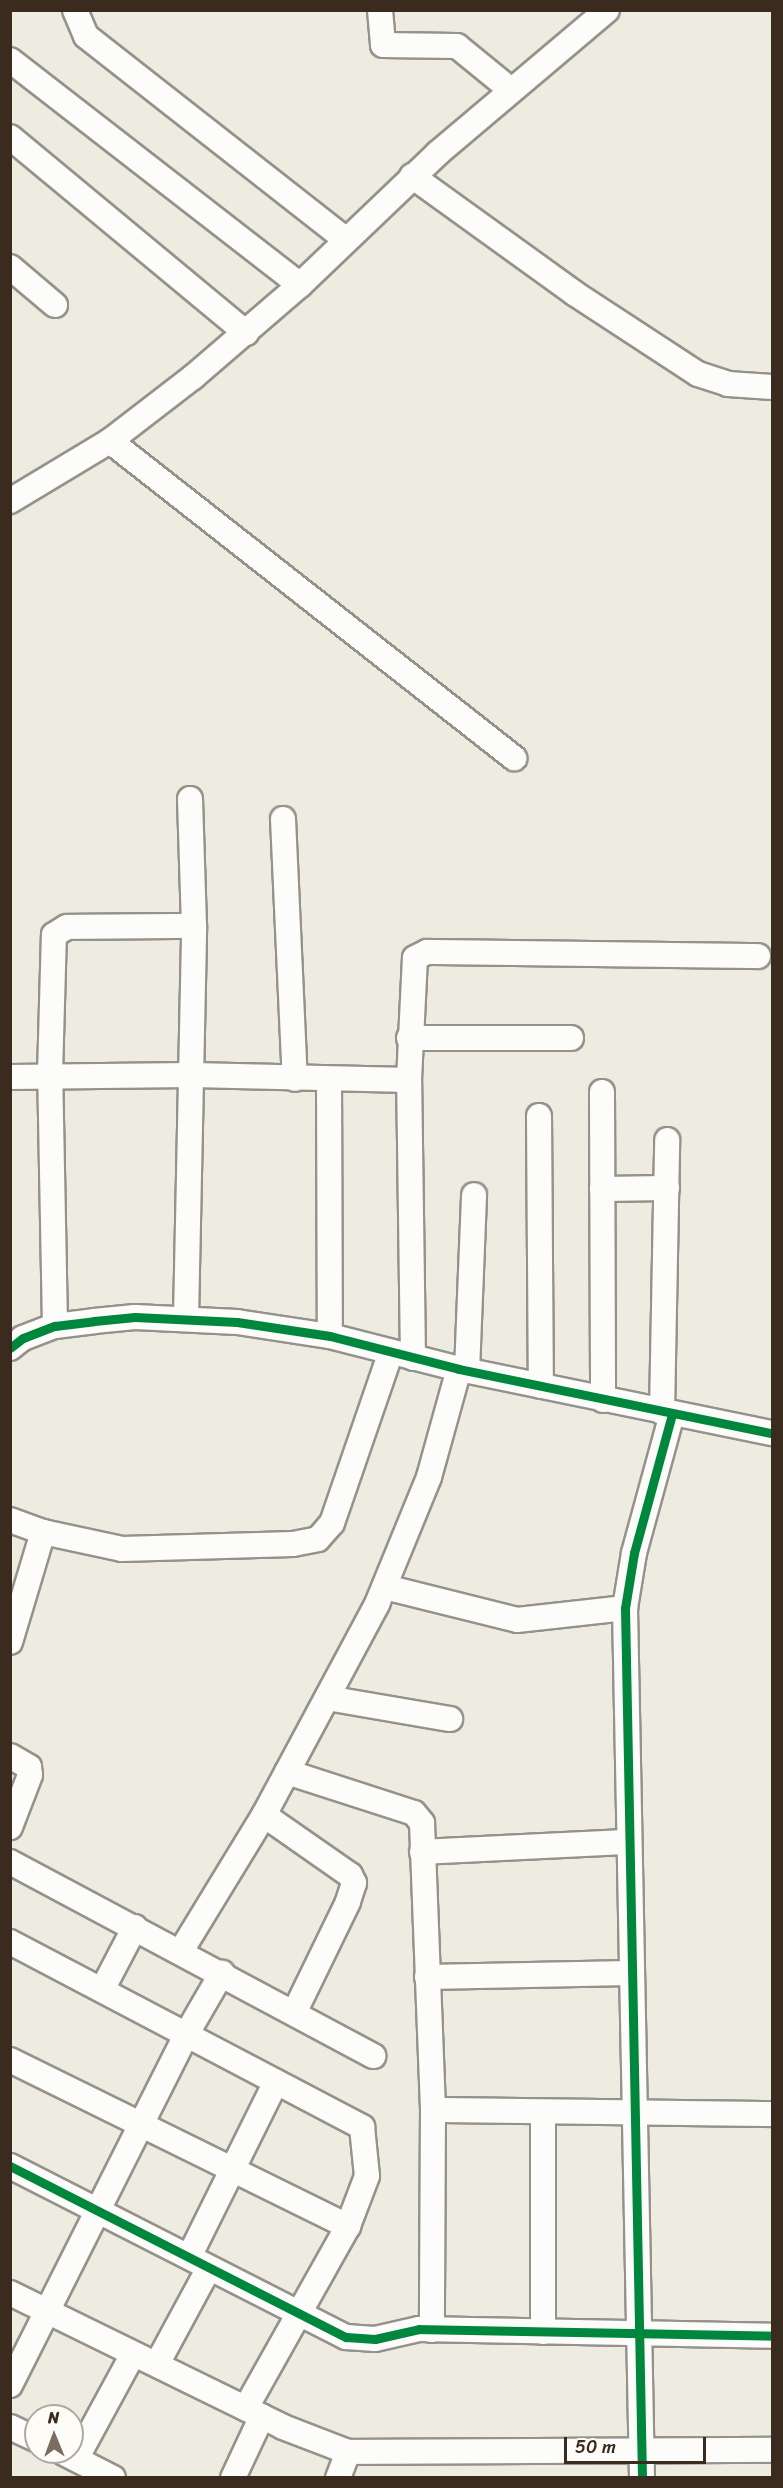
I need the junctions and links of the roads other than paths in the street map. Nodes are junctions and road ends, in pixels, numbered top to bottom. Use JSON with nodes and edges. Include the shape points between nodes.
{"nodes":[{"id":1,"x":75,"y":10,"type":"edge"},
{"id":2,"x":380,"y":10,"type":"edge"},
{"id":3,"x":607,"y":10,"type":"edge"},
{"id":4,"x":10,"y":60,"type":"edge"},
{"id":5,"x":511,"y":90,"type":"junction"},
{"id":6,"x":10,"y":137,"type":"edge"},
{"id":7,"x":412,"y":176,"type":"junction"},
{"id":8,"x":345,"y":239,"type":"junction"},
{"id":9,"x":10,"y":267,"type":"edge"},
{"id":10,"x":300,"y":285,"type":"junction"},
{"id":11,"x":56,"y":305,"type":"dead end"},
{"id":12,"x":246,"y":333,"type":"junction"},
{"id":13,"x":772,"y":387,"type":"edge"},
{"id":14,"x":110,"y":441,"type":"junction"},
{"id":15,"x":10,"y":501,"type":"edge"},
{"id":16,"x":514,"y":758,"type":"dead end"},
{"id":17,"x":190,"y":799,"type":"dead end"},
{"id":18,"x":284,"y":819,"type":"dead end"},
{"id":19,"x":194,"y":926,"type":"junction"},
{"id":20,"x":758,"y":956,"type":"dead end"},
{"id":21,"x":409,"y":1038,"type":"junction"},
{"id":22,"x":571,"y":1038,"type":"dead end"},
{"id":23,"x":50,"y":1075,"type":"junction"},
{"id":24,"x":192,"y":1075,"type":"junction"},
{"id":25,"x":10,"y":1077,"type":"edge"},
{"id":26,"x":295,"y":1079,"type":"junction"},
{"id":27,"x":328,"y":1079,"type":"junction"},
{"id":28,"x":409,"y":1080,"type":"junction"},
{"id":29,"x":602,"y":1092,"type":"dead end"},
{"id":30,"x":539,"y":1116,"type":"dead end"},
{"id":31,"x":667,"y":1140,"type":"dead end"},
{"id":32,"x":666,"y":1188,"type":"junction"},
{"id":33,"x":602,"y":1190,"type":"junction"},
{"id":34,"x":474,"y":1194,"type":"dead end"},
{"id":35,"x":186,"y":1317,"type":"junction"},
{"id":36,"x":56,"y":1326,"type":"junction"},
{"id":37,"x":330,"y":1336,"type":"junction"},
{"id":38,"x":10,"y":1347,"type":"edge"},
{"id":39,"x":402,"y":1355,"type":"junction"},
{"id":40,"x":463,"y":1370,"type":"junction"},
{"id":41,"x":541,"y":1386,"type":"junction"},
{"id":42,"x":603,"y":1400,"type":"junction"},
{"id":43,"x":667,"y":1413,"type":"junction"},
{"id":44,"x":772,"y":1433,"type":"edge"},
{"id":45,"x":10,"y":1520,"type":"edge"},
{"id":46,"x":43,"y":1532,"type":"junction"},
{"id":47,"x":385,"y":1587,"type":"junction"},
{"id":48,"x":625,"y":1608,"type":"junction"},
{"id":49,"x":10,"y":1642,"type":"edge"},
{"id":50,"x":327,"y":1698,"type":"junction"},
{"id":51,"x":450,"y":1719,"type":"dead end"},
{"id":52,"x":10,"y":1756,"type":"edge"},
{"id":53,"x":287,"y":1772,"type":"junction"},
{"id":54,"x":264,"y":1815,"type":"junction"},
{"id":55,"x":10,"y":1827,"type":"edge"},
{"id":56,"x":629,"y":1842,"type":"junction"},
{"id":57,"x":422,"y":1852,"type":"junction"},
{"id":58,"x":10,"y":1862,"type":"edge"},
{"id":59,"x":135,"y":1927,"type":"junction"},
{"id":60,"x":10,"y":1942,"type":"edge"},
{"id":61,"x":181,"y":1951,"type":"junction"},
{"id":62,"x":222,"y":1973,"type":"junction"},
{"id":63,"x":631,"y":1973,"type":"junction"},
{"id":64,"x":427,"y":1977,"type":"junction"},
{"id":65,"x":102,"y":1990,"type":"junction"},
{"id":66,"x":295,"y":2011,"type":"junction"},
{"id":67,"x":186,"y":2035,"type":"junction"},
{"id":68,"x":373,"y":2056,"type":"dead end"},
{"id":69,"x":10,"y":2060,"type":"edge"},
{"id":70,"x":276,"y":2082,"type":"junction"},
{"id":71,"x":433,"y":2110,"type":"junction"},
{"id":72,"x":543,"y":2112,"type":"junction"},
{"id":73,"x":635,"y":2113,"type":"junction"},
{"id":74,"x":772,"y":2114,"type":"edge"},
{"id":75,"x":140,"y":2127,"type":"junction"},
{"id":76,"x":10,"y":2166,"type":"edge"},
{"id":77,"x":233,"y":2171,"type":"junction"},
{"id":78,"x":98,"y":2209,"type":"junction"},
{"id":79,"x":348,"y":2226,"type":"junction"},
{"id":80,"x":199,"y":2261,"type":"junction"},
{"id":81,"x":10,"y":2293,"type":"edge"},
{"id":82,"x":47,"y":2311,"type":"junction"},
{"id":83,"x":299,"y":2313,"type":"junction"},
{"id":84,"x":432,"y":2330,"type":"junction"},
{"id":85,"x":543,"y":2332,"type":"junction"},
{"id":86,"x":642,"y":2334,"type":"junction"},
{"id":87,"x":772,"y":2336,"type":"edge"},
{"id":88,"x":133,"y":2354,"type":"junction"},
{"id":89,"x":157,"y":2364,"type":"junction"},
{"id":90,"x":10,"y":2385,"type":"edge"},
{"id":91,"x":254,"y":2412,"type":"junction"},
{"id":92,"x":10,"y":2427,"type":"edge"},
{"id":93,"x":84,"y":2432,"type":"edge"},
{"id":94,"x":24,"y":2433,"type":"edge"},
{"id":95,"x":641,"y":2450,"type":"junction"},
{"id":96,"x":772,"y":2450,"type":"edge"},
{"id":97,"x":348,"y":2452,"type":"junction"},
{"id":98,"x":84,"y":2464,"type":"edge"},
{"id":99,"x":113,"y":2478,"type":"edge"},
{"id":100,"x":233,"y":2478,"type":"edge"},
{"id":101,"x":338,"y":2478,"type":"edge"},
{"id":102,"x":642,"y":2478,"type":"edge"}],
"edges":[{"from":1,"to":8,"type":"street","via":[[86,36]]},
{"from":2,"to":5,"type":"street","via":[[383,45],[458,46]]},
{"from":3,"to":5,"type":"street"},
{"from":4,"to":10,"type":"street"},
{"from":5,"to":7,"type":"street"},
{"from":6,"to":12,"type":"street"},
{"from":7,"to":8,"type":"street"},
{"from":7,"to":13,"type":"street","via":[[574,293],[698,374],[728,384]]},
{"from":8,"to":10,"type":"street"},
{"from":9,"to":11,"type":"street"},
{"from":10,"to":12,"type":"street"},
{"from":12,"to":14,"type":"street"},
{"from":14,"to":15,"type":"street"},
{"from":14,"to":16,"type":"street"},
{"from":17,"to":19,"type":"street"},
{"from":18,"to":26,"type":"street"},
{"from":19,"to":23,"type":"street","via":[[59,930],[52,943]]},
{"from":19,"to":24,"type":"street"},
{"from":20,"to":21,"type":"street","via":[[427,952],[419,954],[413,963]]},
{"from":21,"to":22,"type":"street"},
{"from":21,"to":28,"type":"street"},
{"from":23,"to":24,"type":"street"},
{"from":23,"to":25,"type":"street"},
{"from":23,"to":36,"type":"street"},
{"from":24,"to":26,"type":"street"},
{"from":24,"to":35,"type":"street"},
{"from":26,"to":27,"type":"street"},
{"from":27,"to":28,"type":"street"},
{"from":27,"to":37,"type":"street"},
{"from":28,"to":39,"type":"street"},
{"from":29,"to":33,"type":"street"},
{"from":30,"to":41,"type":"street"},
{"from":31,"to":32,"type":"street"},
{"from":32,"to":33,"type":"street"},
{"from":32,"to":43,"type":"street"},
{"from":33,"to":42,"type":"street"},
{"from":34,"to":40,"type":"street"},
{"from":35,"to":36,"type":"street","via":[[135,1317]]},
{"from":35,"to":37,"type":"street"},
{"from":36,"to":38,"type":"street"},
{"from":37,"to":39,"type":"street"},
{"from":39,"to":40,"type":"street"},
{"from":39,"to":46,"type":"street","via":[[332,1523],[318,1539],[293,1544],[136,1550]]},
{"from":40,"to":41,"type":"street"},
{"from":40,"to":47,"type":"street","via":[[429,1477]]},
{"from":41,"to":42,"type":"street"},
{"from":42,"to":43,"type":"street"},
{"from":43,"to":44,"type":"street"},
{"from":43,"to":48,"type":"street"},
{"from":45,"to":46,"type":"street"},
{"from":46,"to":49,"type":"street"},
{"from":47,"to":48,"type":"street","via":[[517,1620]]},
{"from":47,"to":50,"type":"street"},
{"from":48,"to":56,"type":"street"},
{"from":50,"to":51,"type":"street"},
{"from":50,"to":53,"type":"street"},
{"from":52,"to":55,"type":"street","via":[[29,1767],[30,1774]]},
{"from":53,"to":54,"type":"street"},
{"from":53,"to":57,"type":"street","via":[[414,1813],[422,1823]]},
{"from":54,"to":61,"type":"street"},
{"from":54,"to":66,"type":"street","via":[[350,1875],[354,1883]]},
{"from":56,"to":57,"type":"street"},
{"from":56,"to":63,"type":"street"},
{"from":57,"to":64,"type":"street"},
{"from":58,"to":59,"type":"street"},
{"from":59,"to":61,"type":"street"},
{"from":59,"to":65,"type":"street"},
{"from":60,"to":65,"type":"street"},
{"from":61,"to":62,"type":"street"},
{"from":62,"to":66,"type":"street"},
{"from":62,"to":67,"type":"street"},
{"from":63,"to":64,"type":"street"},
{"from":63,"to":73,"type":"street"},
{"from":64,"to":71,"type":"street"},
{"from":65,"to":67,"type":"street"},
{"from":66,"to":68,"type":"street"},
{"from":67,"to":70,"type":"street"},
{"from":67,"to":75,"type":"street"},
{"from":69,"to":75,"type":"street"},
{"from":70,"to":77,"type":"street"},
{"from":70,"to":79,"type":"street","via":[[362,2127],[368,2176]]},
{"from":71,"to":72,"type":"street"},
{"from":71,"to":84,"type":"street"},
{"from":72,"to":73,"type":"street"},
{"from":72,"to":85,"type":"street"},
{"from":73,"to":74,"type":"street"},
{"from":73,"to":86,"type":"street"},
{"from":75,"to":77,"type":"street"},
{"from":75,"to":78,"type":"street"},
{"from":76,"to":78,"type":"street"},
{"from":77,"to":79,"type":"street"},
{"from":77,"to":80,"type":"street"},
{"from":78,"to":80,"type":"street"},
{"from":78,"to":82,"type":"street"},
{"from":79,"to":83,"type":"street"},
{"from":80,"to":83,"type":"street"},
{"from":80,"to":89,"type":"street"},
{"from":81,"to":82,"type":"street"},
{"from":82,"to":88,"type":"street"},
{"from":82,"to":90,"type":"street"},
{"from":83,"to":84,"type":"street","via":[[360,2340]]},
{"from":83,"to":91,"type":"street"},
{"from":84,"to":85,"type":"street"},
{"from":85,"to":86,"type":"street"},
{"from":86,"to":87,"type":"street"},
{"from":86,"to":95,"type":"street"},
{"from":88,"to":89,"type":"street"},
{"from":88,"to":93,"type":"street"},
{"from":89,"to":91,"type":"street"},
{"from":91,"to":97,"type":"street"},
{"from":91,"to":100,"type":"street"},
{"from":92,"to":94,"type":"street"},
{"from":95,"to":96,"type":"street"},
{"from":95,"to":97,"type":"street"},
{"from":95,"to":102,"type":"street"},
{"from":97,"to":101,"type":"street"},
{"from":98,"to":99,"type":"street"}]}
